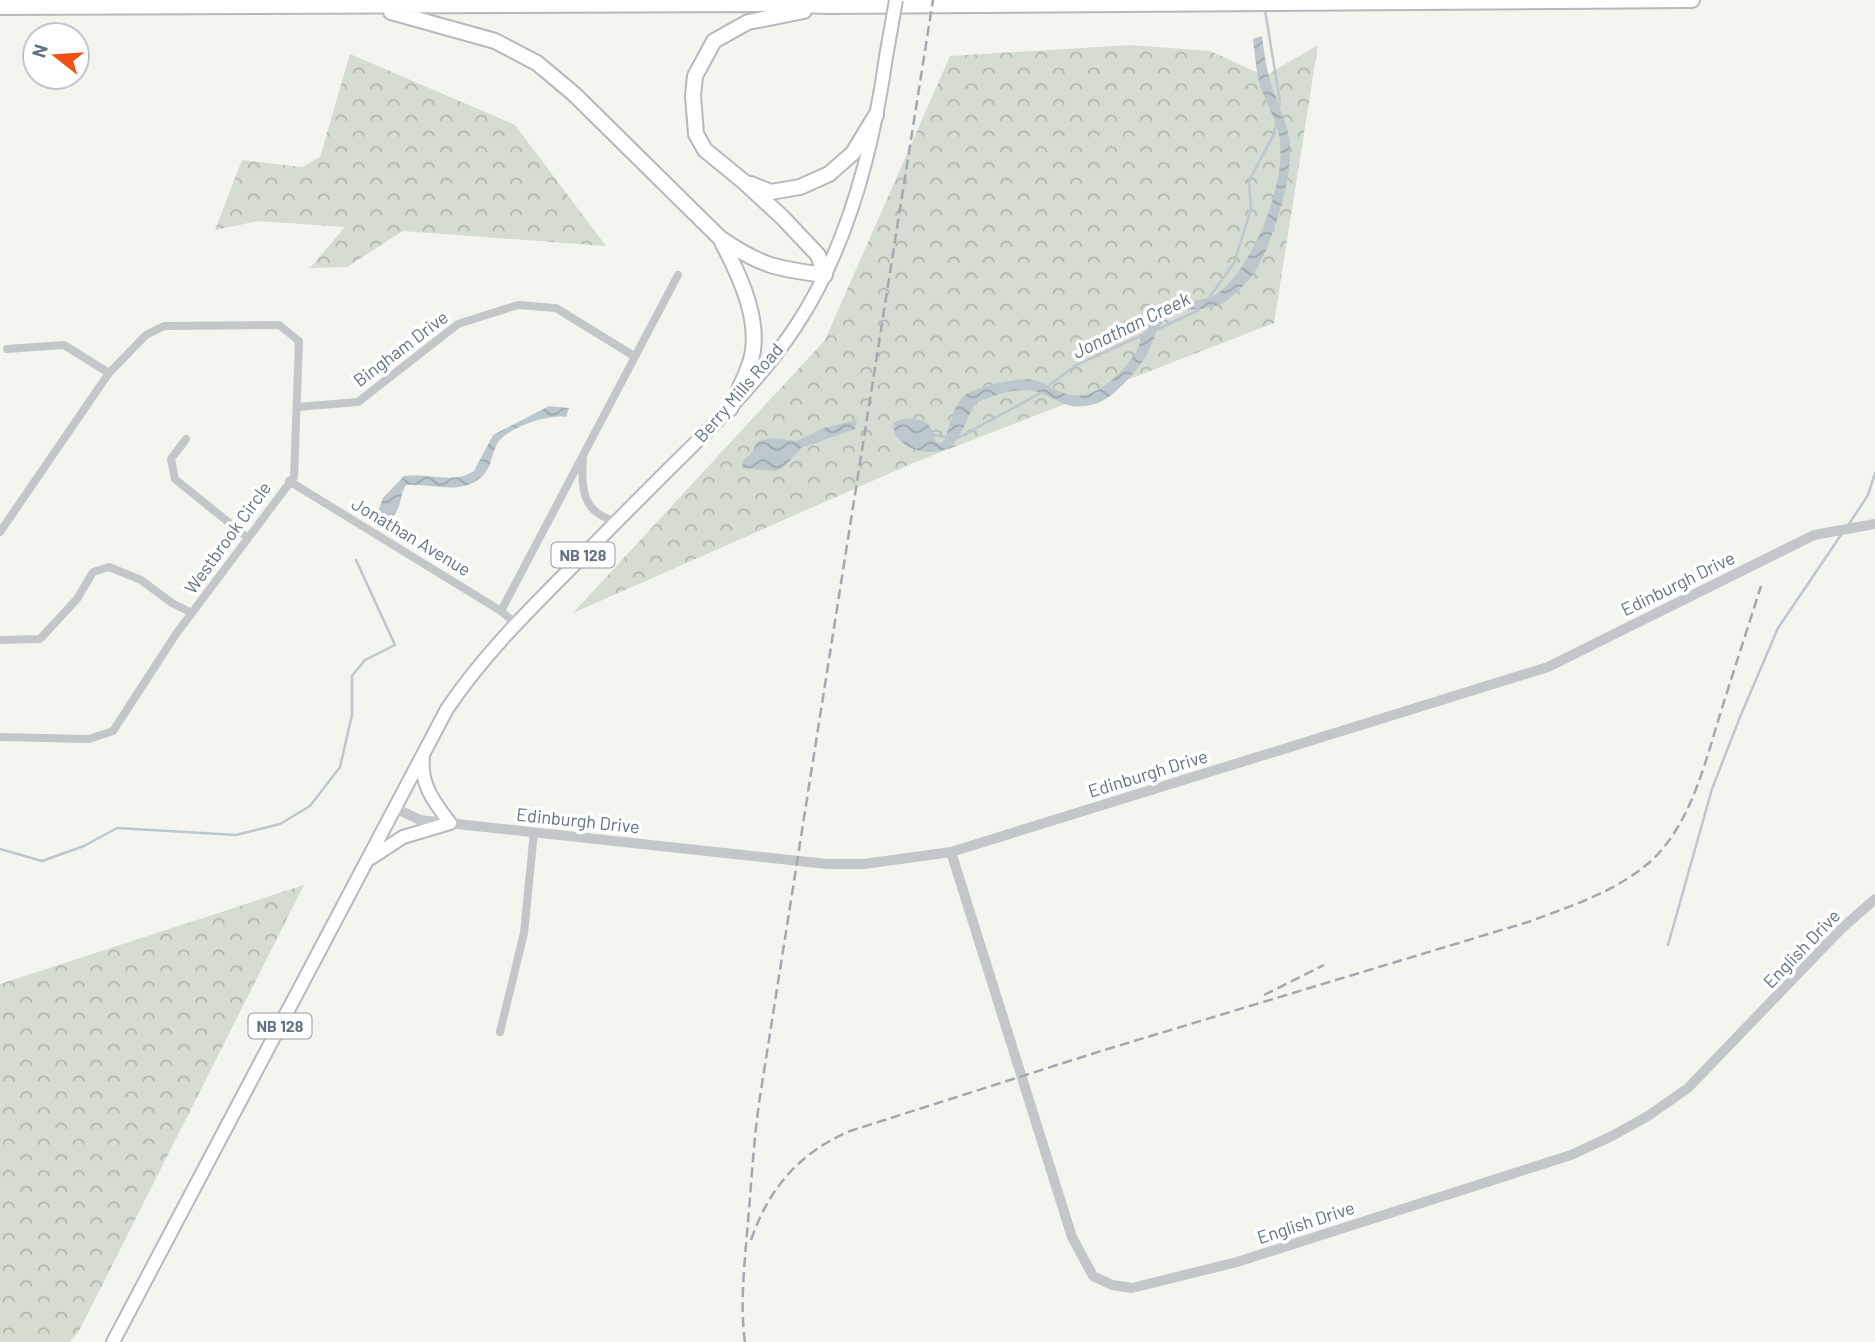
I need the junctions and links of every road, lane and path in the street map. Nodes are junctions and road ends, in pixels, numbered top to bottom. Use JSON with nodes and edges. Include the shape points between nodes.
{"nodes":[{"id":1,"x":896,"y":0,"type":"edge"},
{"id":2,"x":1692,"y":0,"type":"edge"},
{"id":3,"x":830,"y":6,"type":"junction"},
{"id":4,"x":0,"y":7,"type":"edge"},
{"id":5,"x":219,"y":7,"type":"junction"},
{"id":6,"x":876,"y":115,"type":"junction"},
{"id":7,"x":743,"y":181,"type":"junction"},
{"id":8,"x":720,"y":238,"type":"junction"},
{"id":9,"x":678,"y":275,"type":"dead end"},
{"id":10,"x":825,"y":275,"type":"junction"},
{"id":11,"x":7,"y":349,"type":"dead end"},
{"id":12,"x":634,"y":356,"type":"junction"},
{"id":13,"x":109,"y":373,"type":"junction"},
{"id":14,"x":297,"y":407,"type":"junction"},
{"id":15,"x":730,"y":409,"type":"junction"},
{"id":16,"x":186,"y":439,"type":"dead end"},
{"id":17,"x":583,"y":452,"type":"junction"},
{"id":18,"x":289,"y":481,"type":"junction"},
{"id":19,"x":615,"y":522,"type":"junction"},
{"id":20,"x":1875,"y":524,"type":"edge"},
{"id":21,"x":0,"y":532,"type":"edge"},
{"id":22,"x":248,"y":538,"type":"junction"},
{"id":23,"x":501,"y":611,"type":"junction"},
{"id":24,"x":192,"y":613,"type":"junction"},
{"id":25,"x":515,"y":623,"type":"junction"},
{"id":26,"x":0,"y":640,"type":"edge"},
{"id":27,"x":0,"y":737,"type":"edge"},
{"id":28,"x":424,"y":752,"type":"junction"},
{"id":29,"x":395,"y":808,"type":"junction"},
{"id":30,"x":450,"y":823,"type":"junction"},
{"id":31,"x":534,"y":832,"type":"junction"},
{"id":32,"x":951,"y":852,"type":"junction"},
{"id":33,"x":368,"y":860,"type":"junction"},
{"id":34,"x":1875,"y":899,"type":"edge"},
{"id":35,"x":500,"y":1032,"type":"dead end"},
{"id":36,"x":113,"y":1342,"type":"edge"}],
"edges":[{"from":1,"to":6,"type":"main road","name":"Berry Mills Road","number":"NB 128","bridge":true},
{"from":2,"to":3,"type":"highway"},
{"from":3,"to":5,"type":"highway"},
{"from":3,"to":7,"type":"highway","via":[[748,22],[714,41],[695,76],[696,134],[705,150]]},
{"from":4,"to":5,"type":"highway"},
{"from":5,"to":8,"type":"highway","via":[[397,12],[495,41],[537,63],[574,94]]},
{"from":6,"to":7,"type":"highway","via":[[853,153],[829,174],[800,187],[771,192]]},
{"from":6,"to":10,"type":"main road","name":"Berry Mills Road","number":"NB 128","via":[[855,196]]},
{"from":7,"to":10,"type":"highway","via":[[818,256]]},
{"from":8,"to":10,"type":"highway","via":[[765,265]]},
{"from":8,"to":15,"type":"highway","via":[[748,297],[753,332],[751,361]]},
{"from":9,"to":12,"type":"street"},
{"from":10,"to":15,"type":"main road","name":"Berry Mills Road","number":"NB 128","via":[[796,326]]},
{"from":11,"to":13,"type":"street","via":[[64,345]]},
{"from":12,"to":14,"type":"street","name":"Bingham Drive","via":[[556,308],[518,305],[458,324],[358,401]]},
{"from":12,"to":17,"type":"street"},
{"from":13,"to":14,"type":"street","name":"Westbrook Circle","via":[[146,335],[164,326],[279,325],[299,341]]},
{"from":13,"to":21,"type":"street","name":"Westbrook Circle"},
{"from":14,"to":18,"type":"street","name":"Westbrook Circle","via":[[293,477]]},
{"from":15,"to":19,"type":"main road","name":"Berry Mills Road","number":"NB 128"},
{"from":16,"to":22,"type":"street","via":[[171,459],[175,479]]},
{"from":17,"to":19,"type":"street","via":[[585,496],[594,511]]},
{"from":17,"to":23,"type":"street"},
{"from":18,"to":22,"type":"street","name":"Westbrook Circle"},
{"from":18,"to":23,"type":"street","name":"Jonathan Avenue"},
{"from":19,"to":25,"type":"main road","name":"Berry Mills Road","number":"NB 128"},
{"from":20,"to":32,"type":"street","name":"Edinburgh Drive","via":[[1814,535],[1548,667]]},
{"from":22,"to":24,"type":"street","name":"Westbrook Circle"},
{"from":23,"to":25,"type":"street","name":"Jonathan Avenue"},
{"from":24,"to":26,"type":"street","via":[[141,580],[109,567],[93,572],[77,599],[40,639]]},
{"from":24,"to":27,"type":"street","name":"Westbrook Circle","via":[[113,731],[89,739]]},
{"from":25,"to":28,"type":"main road","name":"Berry Mills Road","number":"NB 128","via":[[463,685]]},
{"from":28,"to":29,"type":"main road","number":"NB 128"},
{"from":28,"to":30,"type":"main road","via":[[426,788]]},
{"from":29,"to":30,"type":"street","name":"Edinburgh Drive","via":[[421,820]]},
{"from":29,"to":33,"type":"main road","number":"NB 128"},
{"from":30,"to":31,"type":"street","name":"Edinburgh Drive"},
{"from":30,"to":33,"type":"main road","via":[[403,837]]},
{"from":31,"to":32,"type":"street","name":"Edinburgh Drive","via":[[797,862],[864,864]]},
{"from":31,"to":35,"type":"street","via":[[524,933]]},
{"from":32,"to":34,"type":"street","name":"English Drive","via":[[1072,1237],[1093,1276],[1132,1288],[1237,1262],[1571,1155],[1612,1136],[1695,1082]]},
{"from":33,"to":36,"type":"main road","number":"NB 128"}]}
